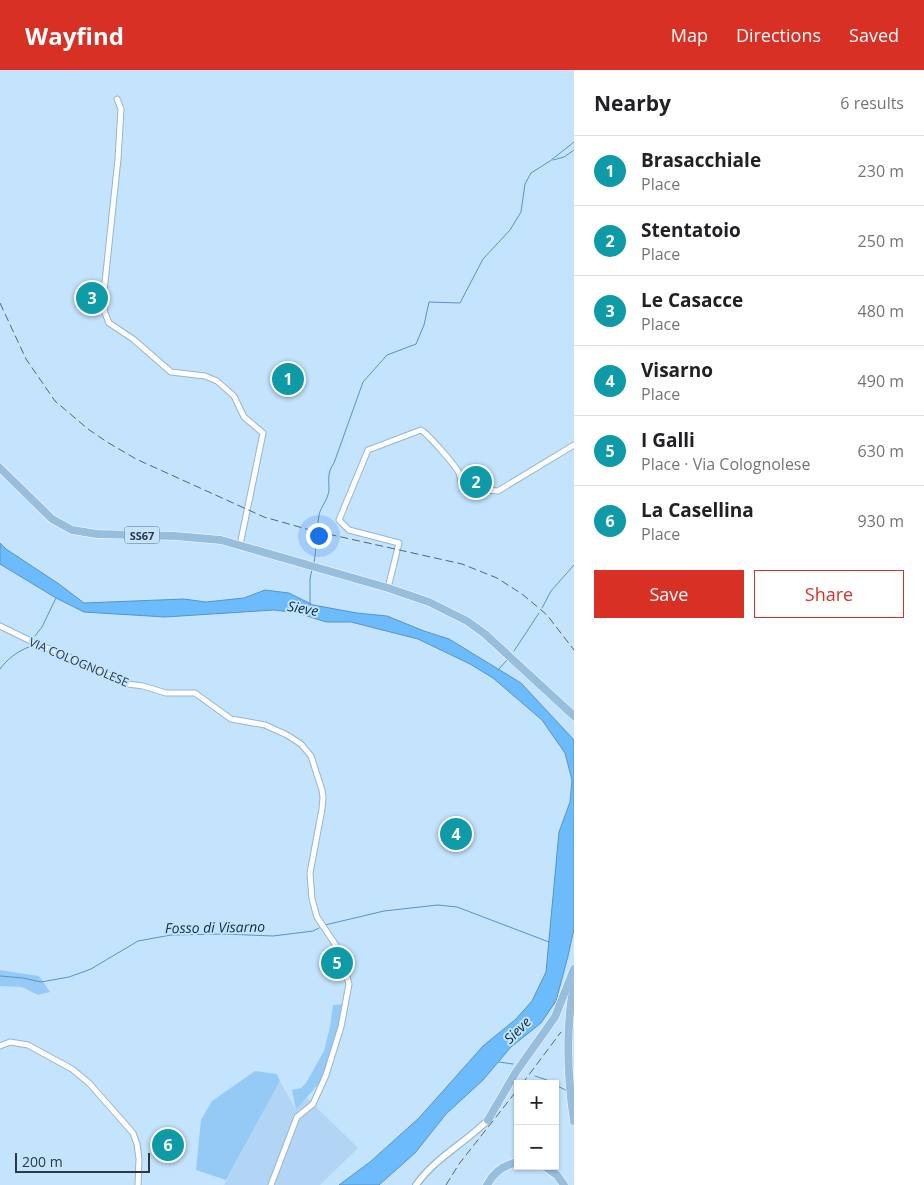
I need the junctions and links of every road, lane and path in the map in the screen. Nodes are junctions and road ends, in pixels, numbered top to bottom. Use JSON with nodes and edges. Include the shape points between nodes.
{"nodes":[{"id":1,"x":117,"y":99,"type":"dead end"},
{"id":2,"x":574,"y":446,"type":"edge"},
{"id":3,"x":0,"y":468,"type":"edge"},
{"id":4,"x":240,"y":545,"type":"junction"},
{"id":5,"x":388,"y":588,"type":"junction"},
{"id":6,"x":0,"y":626,"type":"edge"},
{"id":7,"x":574,"y":716,"type":"edge"},
{"id":8,"x":574,"y":969,"type":"edge"},
{"id":9,"x":574,"y":985,"type":"edge"},
{"id":10,"x":0,"y":1046,"type":"edge"},
{"id":11,"x":488,"y":1120,"type":"joint"},
{"id":12,"x":574,"y":1122,"type":"edge"},
{"id":13,"x":514,"y":1163,"type":"edge"},
{"id":14,"x":550,"y":1170,"type":"edge"},
{"id":15,"x":138,"y":1185,"type":"edge"},
{"id":16,"x":271,"y":1185,"type":"edge"},
{"id":17,"x":416,"y":1185,"type":"edge"},
{"id":18,"x":487,"y":1185,"type":"edge"},
{"id":19,"x":564,"y":1185,"type":"edge"}],
"edges":[{"from":1,"to":4,"type":"street","via":[[121,109],[102,301],[105,313],[109,323],[134,339],[171,372],[205,376],[228,389],[244,417],[263,433]]},
{"from":2,"to":5,"type":"street","via":[[498,491],[464,488],[454,465],[421,430],[368,450],[339,520],[349,530],[400,542]]},
{"from":3,"to":4,"type":"main road","number":"SS67","via":[[52,519],[72,530],[205,538]]},
{"from":4,"to":5,"type":"main road","number":"SS67"},
{"from":5,"to":7,"type":"main road","number":"SS67","via":[[429,602],[467,621],[506,652]]},
{"from":6,"to":16,"type":"street","name":"VIA COLOGNOLESE","via":[[128,684],[166,693],[195,693],[231,719],[265,725],[287,735],[311,756],[323,797],[310,873],[312,899],[317,917],[339,950],[349,984],[341,1027],[326,1075],[313,1104],[297,1116]]},
{"from":8,"to":11,"type":"main road","via":[[555,1017],[516,1072]]},
{"from":9,"to":12,"type":"main road","bridge":true,"via":[[567,1042]]},
{"from":10,"to":15,"type":"street","via":[[10,1042],[28,1045],[72,1069],[89,1083],[133,1133],[139,1159]]},
{"from":11,"to":17,"type":"street","via":[[434,1164]]},
{"from":13,"to":18,"type":"main road","via":[[497,1172]]},
{"from":14,"to":19,"type":"main road"}]}
